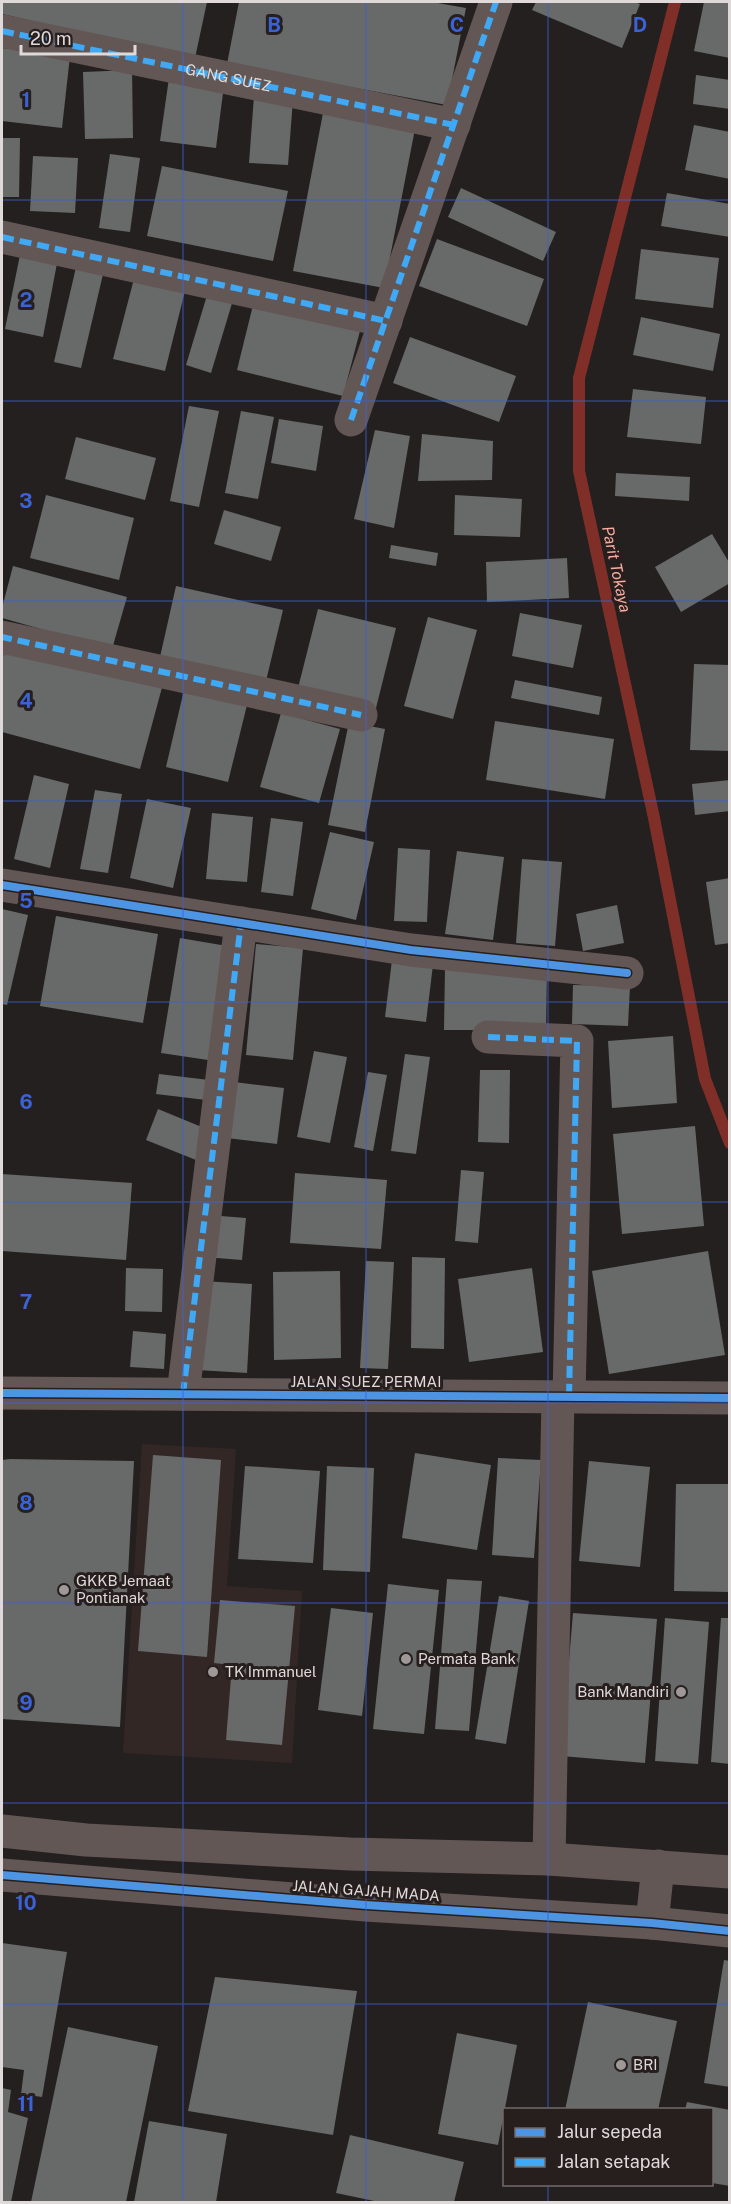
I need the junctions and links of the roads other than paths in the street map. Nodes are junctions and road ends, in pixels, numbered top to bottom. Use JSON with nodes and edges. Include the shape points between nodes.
{"nodes":[{"id":1,"x":496,"y":2,"type":"edge"},
{"id":2,"x":2,"y":31,"type":"edge"},
{"id":3,"x":454,"y":125,"type":"junction"},
{"id":4,"x":2,"y":237,"type":"edge"},
{"id":5,"x":386,"y":321,"type":"junction"},
{"id":6,"x":351,"y":420,"type":"dead end"},
{"id":7,"x":2,"y":639,"type":"edge"},
{"id":8,"x":361,"y":715,"type":"dead end"},
{"id":9,"x":2,"y":885,"type":"edge"},
{"id":10,"x":241,"y":923,"type":"junction"},
{"id":11,"x":627,"y":973,"type":"dead end"},
{"id":12,"x":488,"y":1037,"type":"dead end"},
{"id":13,"x":2,"y":1393,"type":"edge"},
{"id":14,"x":183,"y":1394,"type":"junction"},
{"id":15,"x":564,"y":1397,"type":"junction"},
{"id":16,"x":729,"y":1398,"type":"edge"},
{"id":17,"x":2,"y":1831,"type":"edge"},
{"id":18,"x":549,"y":1859,"type":"junction"},
{"id":19,"x":658,"y":1866,"type":"junction"},
{"id":20,"x":729,"y":1872,"type":"edge"},
{"id":21,"x":2,"y":1875,"type":"edge"},
{"id":22,"x":652,"y":1923,"type":"junction"},
{"id":23,"x":729,"y":1931,"type":"edge"}],
"edges":[{"from":1,"to":3,"type":"street"},
{"from":2,"to":3,"type":"street","name":"GANG SUEZ"},
{"from":3,"to":5,"type":"street"},
{"from":4,"to":5,"type":"street"},
{"from":5,"to":6,"type":"street"},
{"from":7,"to":8,"type":"street"},
{"from":9,"to":10,"type":"street"},
{"from":10,"to":11,"type":"street","via":[[411,950]]},
{"from":10,"to":14,"type":"street"},
{"from":12,"to":15,"type":"street","via":[[577,1041]]},
{"from":13,"to":14,"type":"street","name":"JALAN SUEZ PERMAI"},
{"from":14,"to":15,"type":"street","name":"JALAN SUEZ PERMAI"},
{"from":15,"to":16,"type":"street","name":"JALAN SUEZ PERMAI"},
{"from":15,"to":18,"type":"street"},
{"from":17,"to":18,"type":"street","via":[[86,1840],[350,1854]]},
{"from":18,"to":19,"type":"street"},
{"from":19,"to":20,"type":"street"},
{"from":19,"to":22,"type":"street"},
{"from":21,"to":22,"type":"street","name":"JALAN GAJAH MADA","via":[[366,1905]]},
{"from":22,"to":23,"type":"street","name":"JALAN GAJAH MADA"}]}
